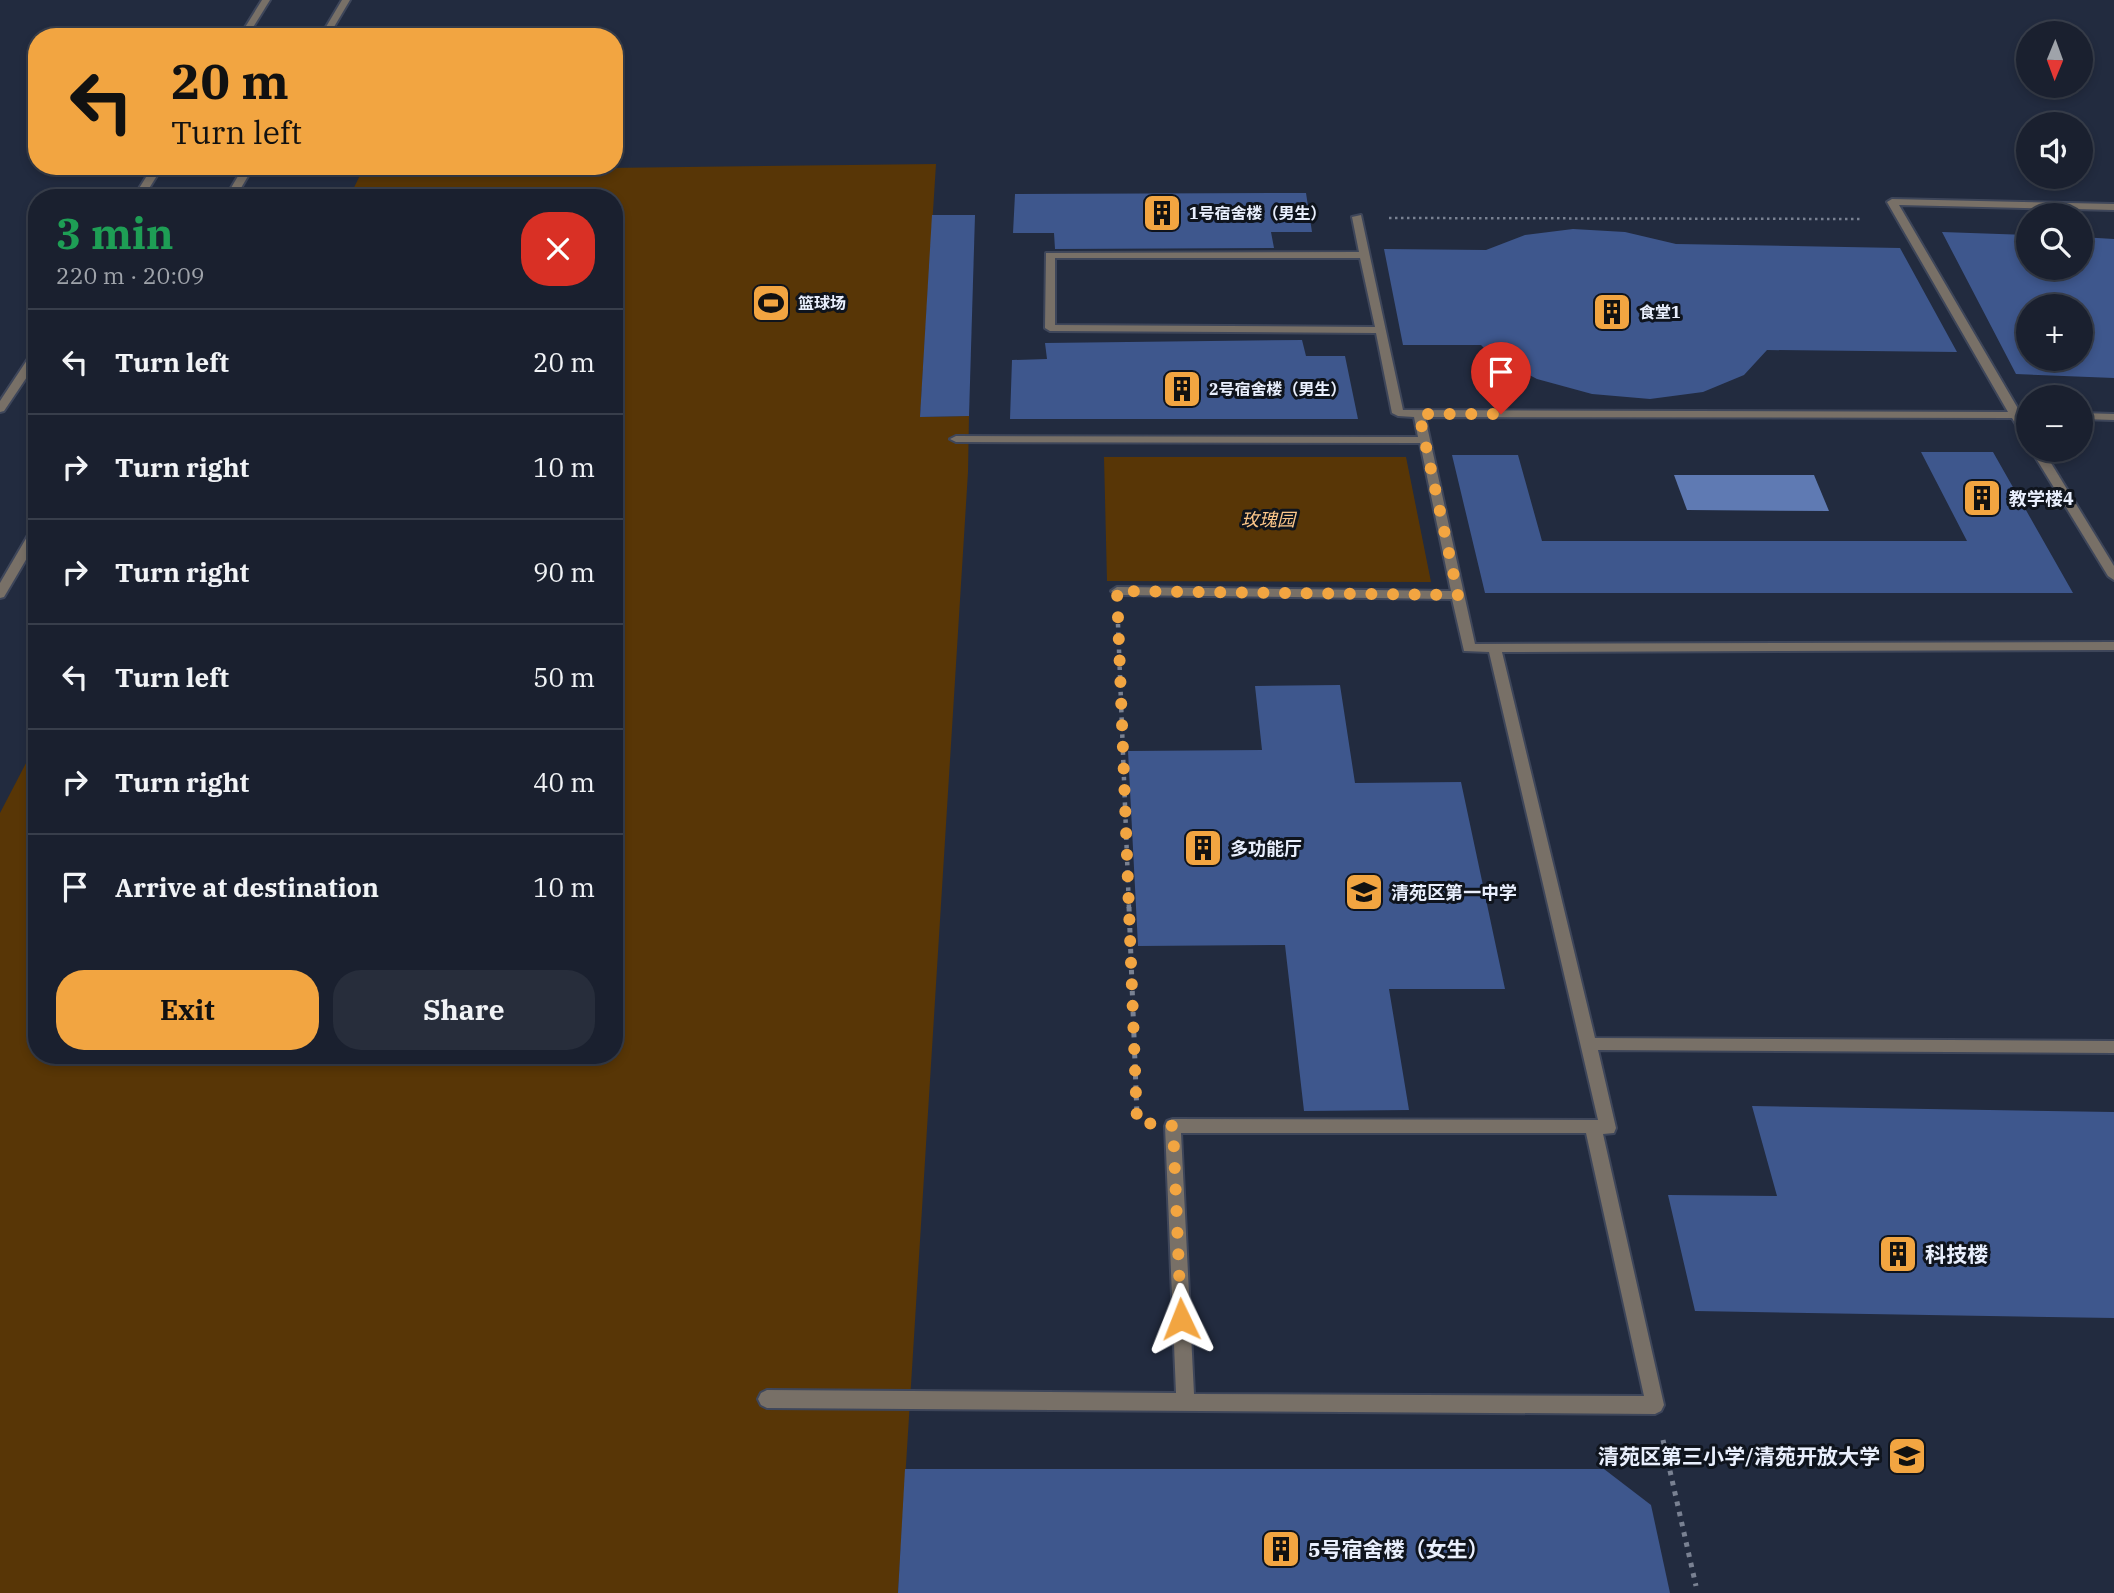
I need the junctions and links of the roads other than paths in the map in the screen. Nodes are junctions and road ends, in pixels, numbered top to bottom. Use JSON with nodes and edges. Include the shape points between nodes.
{"nodes":[{"id":1,"x":267,"y":0,"type":"edge"},
{"id":2,"x":345,"y":0,"type":"edge"},
{"id":3,"x":249,"y":28,"type":"edge"},
{"id":4,"x":329,"y":28,"type":"edge"},
{"id":5,"x":2114,"y":207,"type":"edge"},
{"id":6,"x":1357,"y":218,"type":"road end"},
{"id":7,"x":1365,"y":255,"type":"junction"},
{"id":8,"x":1380,"y":330,"type":"junction"},
{"id":9,"x":28,"y":367,"type":"edge"},
{"id":10,"x":2016,"y":405,"type":"edge"},
{"id":11,"x":0,"y":409,"type":"edge"},
{"id":12,"x":1419,"y":414,"type":"junction"},
{"id":13,"x":2016,"y":415,"type":"edge"},
{"id":14,"x":2093,"y":416,"type":"edge"},
{"id":15,"x":2114,"y":417,"type":"edge"},
{"id":16,"x":956,"y":439,"type":"dead end"},
{"id":17,"x":1425,"y":440,"type":"junction"},
{"id":18,"x":2044,"y":462,"type":"edge"},
{"id":19,"x":28,"y":546,"type":"edge"},
{"id":20,"x":2114,"y":576,"type":"edge"},
{"id":21,"x":1117,"y":591,"type":"road end"},
{"id":22,"x":0,"y":594,"type":"edge"},
{"id":23,"x":1458,"y":595,"type":"junction"},
{"id":24,"x":2114,"y":646,"type":"edge"},
{"id":25,"x":1494,"y":648,"type":"junction"},
{"id":26,"x":1589,"y":1044,"type":"junction"},
{"id":27,"x":2114,"y":1047,"type":"edge"},
{"id":28,"x":1593,"y":1126,"type":"junction"},
{"id":29,"x":767,"y":1399,"type":"dead end"},
{"id":30,"x":1185,"y":1402,"type":"junction"}],
"edges":[{"from":1,"to":3,"type":"street"},
{"from":2,"to":4,"type":"street"},
{"from":5,"to":10,"type":"street","via":[[1892,202]]},
{"from":6,"to":7,"type":"street"},
{"from":7,"to":8,"type":"street"},
{"from":7,"to":8,"type":"street","via":[[1050,256],[1050,328]]},
{"from":8,"to":12,"type":"street","via":[[1398,413]]},
{"from":9,"to":11,"type":"street"},
{"from":12,"to":13,"type":"street"},
{"from":12,"to":17,"type":"street"},
{"from":14,"to":15,"type":"street"},
{"from":16,"to":17,"type":"street"},
{"from":17,"to":23,"type":"street"},
{"from":18,"to":20,"type":"street"},
{"from":19,"to":22,"type":"street"},
{"from":21,"to":23,"type":"street"},
{"from":23,"to":25,"type":"street","via":[[1469,648]]},
{"from":24,"to":25,"type":"street"},
{"from":25,"to":26,"type":"street"},
{"from":26,"to":27,"type":"street"},
{"from":26,"to":28,"type":"street","via":[[1608,1128]]},
{"from":28,"to":30,"type":"street","via":[[1173,1126]]},
{"from":28,"to":30,"type":"street","via":[[1655,1405]]},
{"from":29,"to":30,"type":"street"}]}
